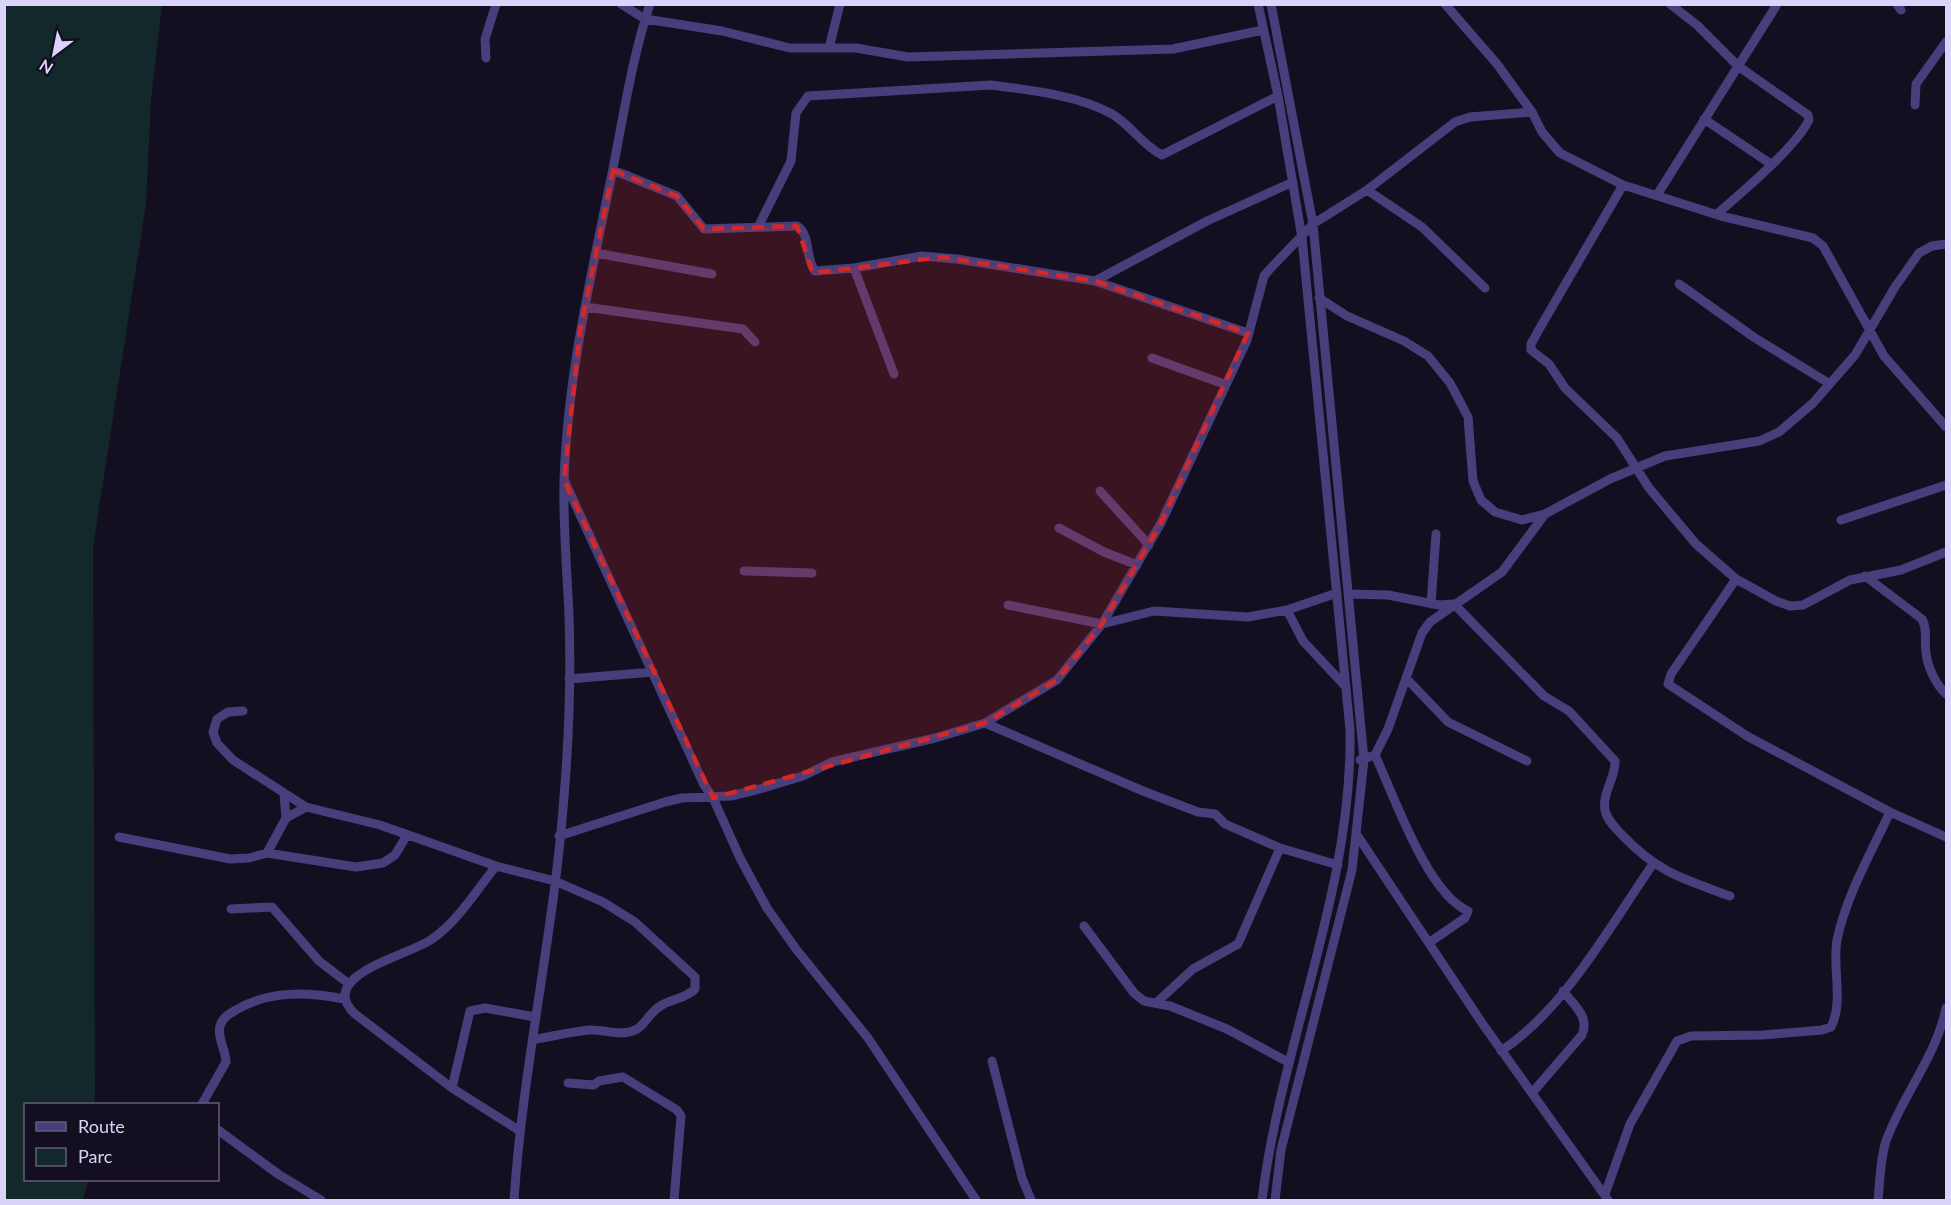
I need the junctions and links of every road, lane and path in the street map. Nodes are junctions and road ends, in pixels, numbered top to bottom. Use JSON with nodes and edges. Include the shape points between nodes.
{"nodes":[{"id":1,"x":496,"y":4,"type":"edge"},
{"id":2,"x":621,"y":4,"type":"edge"},
{"id":3,"x":650,"y":4,"type":"edge"},
{"id":4,"x":840,"y":4,"type":"edge"},
{"id":5,"x":1258,"y":4,"type":"edge"},
{"id":6,"x":1271,"y":4,"type":"edge"},
{"id":7,"x":1670,"y":4,"type":"edge"},
{"id":8,"x":1776,"y":5,"type":"edge"},
{"id":9,"x":1450,"y":6,"type":"edge"},
{"id":10,"x":645,"y":19,"type":"junction"},
{"id":11,"x":1263,"y":30,"type":"junction"},
{"id":12,"x":1947,"y":42,"type":"edge"},
{"id":13,"x":829,"y":48,"type":"junction"},
{"id":14,"x":486,"y":58,"type":"dead end"},
{"id":15,"x":1738,"y":66,"type":"junction"},
{"id":16,"x":1278,"y":96,"type":"junction"},
{"id":17,"x":1915,"y":105,"type":"dead end"},
{"id":18,"x":1532,"y":112,"type":"junction"},
{"id":19,"x":1704,"y":119,"type":"junction"},
{"id":20,"x":1771,"y":164,"type":"junction"},
{"id":21,"x":613,"y":170,"type":"junction"},
{"id":22,"x":1293,"y":182,"type":"junction"},
{"id":23,"x":1623,"y":185,"type":"junction"},
{"id":24,"x":1367,"y":190,"type":"junction"},
{"id":25,"x":1657,"y":195,"type":"junction"},
{"id":26,"x":1717,"y":214,"type":"junction"},
{"id":27,"x":1313,"y":224,"type":"junction"},
{"id":28,"x":758,"y":227,"type":"junction"},
{"id":29,"x":1302,"y":238,"type":"junction"},
{"id":30,"x":1947,"y":244,"type":"edge"},
{"id":31,"x":596,"y":253,"type":"junction"},
{"id":32,"x":854,"y":268,"type":"junction"},
{"id":33,"x":712,"y":274,"type":"dead end"},
{"id":34,"x":1095,"y":281,"type":"junction"},
{"id":35,"x":1679,"y":285,"type":"dead end"},
{"id":36,"x":1485,"y":288,"type":"dead end"},
{"id":37,"x":1319,"y":298,"type":"junction"},
{"id":38,"x":585,"y":307,"type":"junction"},
{"id":39,"x":1870,"y":330,"type":"junction"},
{"id":40,"x":1248,"y":333,"type":"junction"},
{"id":41,"x":755,"y":342,"type":"dead end"},
{"id":42,"x":1152,"y":358,"type":"dead end"},
{"id":43,"x":894,"y":374,"type":"dead end"},
{"id":44,"x":1224,"y":384,"type":"junction"},
{"id":45,"x":1830,"y":384,"type":"junction"},
{"id":46,"x":1947,"y":428,"type":"edge"},
{"id":47,"x":1637,"y":468,"type":"junction"},
{"id":48,"x":564,"y":480,"type":"junction"},
{"id":49,"x":1947,"y":485,"type":"edge"},
{"id":50,"x":1100,"y":491,"type":"dead end"},
{"id":51,"x":1545,"y":514,"type":"junction"},
{"id":52,"x":1841,"y":520,"type":"dead end"},
{"id":53,"x":1059,"y":528,"type":"dead end"},
{"id":54,"x":1436,"y":534,"type":"dead end"},
{"id":55,"x":1149,"y":545,"type":"junction"},
{"id":56,"x":1947,"y":552,"type":"edge"},
{"id":57,"x":1137,"y":565,"type":"junction"},
{"id":58,"x":744,"y":571,"type":"dead end"},
{"id":59,"x":812,"y":573,"type":"dead end"},
{"id":60,"x":1865,"y":576,"type":"junction"},
{"id":61,"x":1736,"y":579,"type":"junction"},
{"id":62,"x":1336,"y":593,"type":"junction"},
{"id":63,"x":1350,"y":594,"type":"junction"},
{"id":64,"x":1431,"y":604,"type":"junction"},
{"id":65,"x":1454,"y":604,"type":"junction"},
{"id":66,"x":1008,"y":605,"type":"dead end"},
{"id":67,"x":1287,"y":610,"type":"junction"},
{"id":68,"x":1102,"y":624,"type":"junction"},
{"id":69,"x":653,"y":672,"type":"junction"},
{"id":70,"x":1406,"y":678,"type":"junction"},
{"id":71,"x":569,"y":679,"type":"junction"},
{"id":72,"x":1346,"y":687,"type":"junction"},
{"id":73,"x":1947,"y":694,"type":"edge"},
{"id":74,"x":243,"y":711,"type":"dead end"},
{"id":75,"x":985,"y":723,"type":"junction"},
{"id":76,"x":1375,"y":755,"type":"junction"},
{"id":77,"x":1350,"y":759,"type":"junction"},
{"id":78,"x":1364,"y":760,"type":"junction"},
{"id":79,"x":1527,"y":761,"type":"dead end"},
{"id":80,"x":284,"y":794,"type":"junction"},
{"id":81,"x":713,"y":798,"type":"junction"},
{"id":82,"x":306,"y":807,"type":"junction"},
{"id":83,"x":1890,"y":812,"type":"junction"},
{"id":84,"x":286,"y":818,"type":"junction"},
{"id":85,"x":407,"y":835,"type":"junction"},
{"id":86,"x":1357,"y":835,"type":"junction"},
{"id":87,"x":559,"y":836,"type":"junction"},
{"id":88,"x":119,"y":837,"type":"dead end"},
{"id":89,"x":1947,"y":837,"type":"edge"},
{"id":90,"x":1280,"y":848,"type":"junction"},
{"id":91,"x":267,"y":853,"type":"junction"},
{"id":92,"x":1653,"y":864,"type":"junction"},
{"id":93,"x":1338,"y":865,"type":"junction"},
{"id":94,"x":496,"y":866,"type":"junction"},
{"id":95,"x":555,"y":881,"type":"junction"},
{"id":96,"x":1730,"y":896,"type":"dead end"},
{"id":97,"x":231,"y":909,"type":"dead end"},
{"id":98,"x":1084,"y":926,"type":"dead end"},
{"id":99,"x":1430,"y":942,"type":"junction"},
{"id":100,"x":349,"y":984,"type":"junction"},
{"id":101,"x":1563,"y":991,"type":"junction"},
{"id":102,"x":344,"y":999,"type":"junction"},
{"id":103,"x":1156,"y":1003,"type":"junction"},
{"id":104,"x":1947,"y":1008,"type":"edge"},
{"id":105,"x":535,"y":1017,"type":"junction"},
{"id":106,"x":533,"y":1040,"type":"junction"},
{"id":107,"x":1502,"y":1051,"type":"junction"},
{"id":108,"x":992,"y":1061,"type":"dead end"},
{"id":109,"x":1288,"y":1062,"type":"junction"},
{"id":110,"x":568,"y":1083,"type":"dead end"},
{"id":111,"x":452,"y":1088,"type":"junction"},
{"id":112,"x":1532,"y":1093,"type":"junction"},
{"id":113,"x":203,"y":1103,"type":"edge"},
{"id":114,"x":219,"y":1131,"type":"edge"},
{"id":115,"x":520,"y":1131,"type":"junction"},
{"id":116,"x":1607,"y":1197,"type":"edge"},
{"id":117,"x":321,"y":1200,"type":"edge"},
{"id":118,"x":514,"y":1200,"type":"edge"},
{"id":119,"x":674,"y":1200,"type":"edge"},
{"id":120,"x":976,"y":1200,"type":"edge"},
{"id":121,"x":1031,"y":1200,"type":"edge"},
{"id":122,"x":1262,"y":1200,"type":"edge"},
{"id":123,"x":1275,"y":1200,"type":"edge"},
{"id":124,"x":1878,"y":1200,"type":"edge"}],
"edges":[{"from":1,"to":14,"type":"street","via":[[484,39]]},
{"from":2,"to":10,"type":"street"},
{"from":3,"to":10,"type":"street"},
{"from":4,"to":13,"type":"street"},
{"from":5,"to":11,"type":"street"},
{"from":6,"to":27,"type":"street"},
{"from":7,"to":15,"type":"street"},
{"from":8,"to":15,"type":"street"},
{"from":9,"to":18,"type":"street"},
{"from":10,"to":13,"type":"street","via":[[723,31],[790,48]]},
{"from":10,"to":21,"type":"street"},
{"from":11,"to":13,"type":"street","via":[[1173,49],[908,57],[856,48]]},
{"from":11,"to":16,"type":"street"},
{"from":12,"to":17,"type":"street","via":[[1916,84]]},
{"from":15,"to":19,"type":"street"},
{"from":15,"to":20,"type":"street","via":[[1808,115],[1806,125]]},
{"from":16,"to":22,"type":"street"},
{"from":16,"to":28,"type":"street","via":[[1162,155],[1109,113],[1071,100],[1006,87],[808,96],[796,113],[790,161]]},
{"from":18,"to":23,"type":"street","via":[[1542,132],[1560,153]]},
{"from":18,"to":24,"type":"street","via":[[1470,117],[1455,122]]},
{"from":19,"to":20,"type":"street"},
{"from":19,"to":25,"type":"street"},
{"from":20,"to":26,"type":"street"},
{"from":21,"to":28,"type":"street","via":[[677,196],[704,229]]},
{"from":21,"to":31,"type":"street"},
{"from":22,"to":29,"type":"street"},
{"from":22,"to":34,"type":"street","via":[[1207,221]]},
{"from":23,"to":25,"type":"street"},
{"from":23,"to":47,"type":"street","via":[[1531,350],[1605,424]]},
{"from":24,"to":27,"type":"street"},
{"from":24,"to":36,"type":"street","via":[[1422,227]]},
{"from":25,"to":26,"type":"street"},
{"from":26,"to":39,"type":"street","via":[[1813,238],[1823,246]]},
{"from":27,"to":29,"type":"street"},
{"from":27,"to":37,"type":"street"},
{"from":28,"to":32,"type":"street","via":[[801,229],[811,266],[816,271]]},
{"from":29,"to":40,"type":"street","via":[[1264,276]]},
{"from":29,"to":62,"type":"street"},
{"from":30,"to":39,"type":"street","via":[[1919,253]]},
{"from":31,"to":33,"type":"street"},
{"from":31,"to":38,"type":"street"},
{"from":32,"to":34,"type":"street","via":[[933,256]]},
{"from":32,"to":43,"type":"street"},
{"from":34,"to":40,"type":"street"},
{"from":35,"to":45,"type":"street"},
{"from":37,"to":51,"type":"street","via":[[1365,325],[1404,341],[1440,369],[1468,417],[1473,481],[1481,500],[1495,512],[1522,520]]},
{"from":37,"to":63,"type":"street"},
{"from":38,"to":41,"type":"street","via":[[743,329]]},
{"from":38,"to":48,"type":"street","via":[[568,420]]},
{"from":39,"to":45,"type":"street"},
{"from":39,"to":46,"type":"street","via":[[1884,356]]},
{"from":40,"to":44,"type":"street"},
{"from":42,"to":44,"type":"street"},
{"from":44,"to":55,"type":"street","via":[[1205,432]]},
{"from":45,"to":47,"type":"street","via":[[1790,425],[1768,439],[1681,452]]},
{"from":47,"to":51,"type":"street"},
{"from":47,"to":61,"type":"street","via":[[1696,544]]},
{"from":48,"to":69,"type":"street"},
{"from":48,"to":71,"type":"street"},
{"from":49,"to":52,"type":"street"},
{"from":50,"to":55,"type":"street"},
{"from":51,"to":65,"type":"street","via":[[1502,572],[1473,595]]},
{"from":53,"to":57,"type":"street"},
{"from":54,"to":64,"type":"street"},
{"from":55,"to":57,"type":"street"},
{"from":56,"to":60,"type":"street","via":[[1901,570]]},
{"from":57,"to":68,"type":"street"},
{"from":58,"to":59,"type":"street"},
{"from":60,"to":61,"type":"street","via":[[1835,586],[1812,602],[1790,606]]},
{"from":60,"to":73,"type":"street","via":[[1922,619],[1926,627],[1926,654]]},
{"from":61,"to":83,"type":"street","via":[[1668,684],[1748,736]]},
{"from":62,"to":67,"type":"street"},
{"from":62,"to":72,"type":"street"},
{"from":63,"to":64,"type":"street","via":[[1388,595]]},
{"from":63,"to":78,"type":"street"},
{"from":64,"to":65,"type":"street"},
{"from":65,"to":70,"type":"street","via":[[1422,633]]},
{"from":65,"to":92,"type":"street","via":[[1536,689],[1569,711],[1610,755],[1615,766],[1606,792],[1608,816]]},
{"from":66,"to":68,"type":"street"},
{"from":67,"to":68,"type":"street","via":[[1248,617],[1154,611]]},
{"from":67,"to":72,"type":"street","via":[[1303,641]]},
{"from":68,"to":75,"type":"street","via":[[1057,680]]},
{"from":69,"to":71,"type":"street"},
{"from":69,"to":81,"type":"street"},
{"from":70,"to":76,"type":"street"},
{"from":70,"to":79,"type":"street","via":[[1448,722]]},
{"from":71,"to":87,"type":"street"},
{"from":72,"to":77,"type":"street"},
{"from":74,"to":80,"type":"street","via":[[228,712],[217,719],[213,732],[218,743],[233,760]]},
{"from":75,"to":81,"type":"street","via":[[832,762],[803,776],[756,790]]},
{"from":75,"to":90,"type":"street","via":[[1143,791],[1198,812],[1215,814],[1225,824]]},
{"from":76,"to":78,"type":"street"},
{"from":76,"to":99,"type":"street","via":[[1422,857],[1455,905],[1468,911],[1465,918]]},
{"from":77,"to":78,"type":"street"},
{"from":77,"to":93,"type":"street"},
{"from":78,"to":86,"type":"street"},
{"from":80,"to":82,"type":"street"},
{"from":80,"to":84,"type":"street"},
{"from":81,"to":87,"type":"street","via":[[665,802]]},
{"from":81,"to":120,"type":"street","via":[[767,908],[868,1038]]},
{"from":82,"to":84,"type":"street"},
{"from":82,"to":85,"type":"street"},
{"from":83,"to":89,"type":"street"},
{"from":83,"to":116,"type":"street","via":[[1846,910],[1837,941],[1836,999],[1831,1027],[1763,1035],[1691,1036],[1677,1041],[1630,1124]]},
{"from":84,"to":91,"type":"street"},
{"from":85,"to":91,"type":"street","via":[[395,855],[375,866],[356,867]]},
{"from":85,"to":94,"type":"street"},
{"from":86,"to":99,"type":"street"},
{"from":86,"to":123,"type":"street","via":[[1352,870],[1281,1149]]},
{"from":87,"to":95,"type":"street"},
{"from":88,"to":91,"type":"street","via":[[230,859]]},
{"from":90,"to":93,"type":"street"},
{"from":90,"to":103,"type":"street","via":[[1238,944],[1193,969]]},
{"from":92,"to":96,"type":"street","via":[[1669,874]]},
{"from":92,"to":101,"type":"street"},
{"from":93,"to":109,"type":"street"},
{"from":94,"to":95,"type":"street"},
{"from":94,"to":100,"type":"street","via":[[448,926],[430,941],[374,965]]},
{"from":95,"to":105,"type":"street"},
{"from":95,"to":106,"type":"street","via":[[603,902],[635,922],[695,977],[695,989],[687,997],[650,1012],[634,1031],[591,1030]]},
{"from":97,"to":100,"type":"street","via":[[272,907],[319,961]]},
{"from":98,"to":103,"type":"street","via":[[1134,993],[1144,1001]]},
{"from":99,"to":107,"type":"street"},
{"from":100,"to":102,"type":"street"},
{"from":101,"to":107,"type":"street","via":[[1537,1023]]},
{"from":101,"to":112,"type":"street","via":[[1586,1026]]},
{"from":102,"to":111,"type":"street","via":[[355,1014]]},
{"from":102,"to":113,"type":"street","via":[[291,994],[253,1001],[226,1016],[219,1032],[226,1062]]},
{"from":103,"to":109,"type":"street","via":[[1227,1029]]},
{"from":104,"to":124,"type":"street","via":[[1931,1056],[1885,1144]]},
{"from":105,"to":106,"type":"street"},
{"from":105,"to":111,"type":"street","via":[[485,1008],[470,1011]]},
{"from":106,"to":115,"type":"street"},
{"from":107,"to":112,"type":"street"},
{"from":108,"to":121,"type":"street"},
{"from":109,"to":122,"type":"street"},
{"from":110,"to":119,"type":"street","via":[[594,1085],[623,1077],[677,1110],[681,1116]]},
{"from":111,"to":115,"type":"street"},
{"from":112,"to":116,"type":"street"},
{"from":114,"to":117,"type":"street"},
{"from":115,"to":118,"type":"street"}]}
